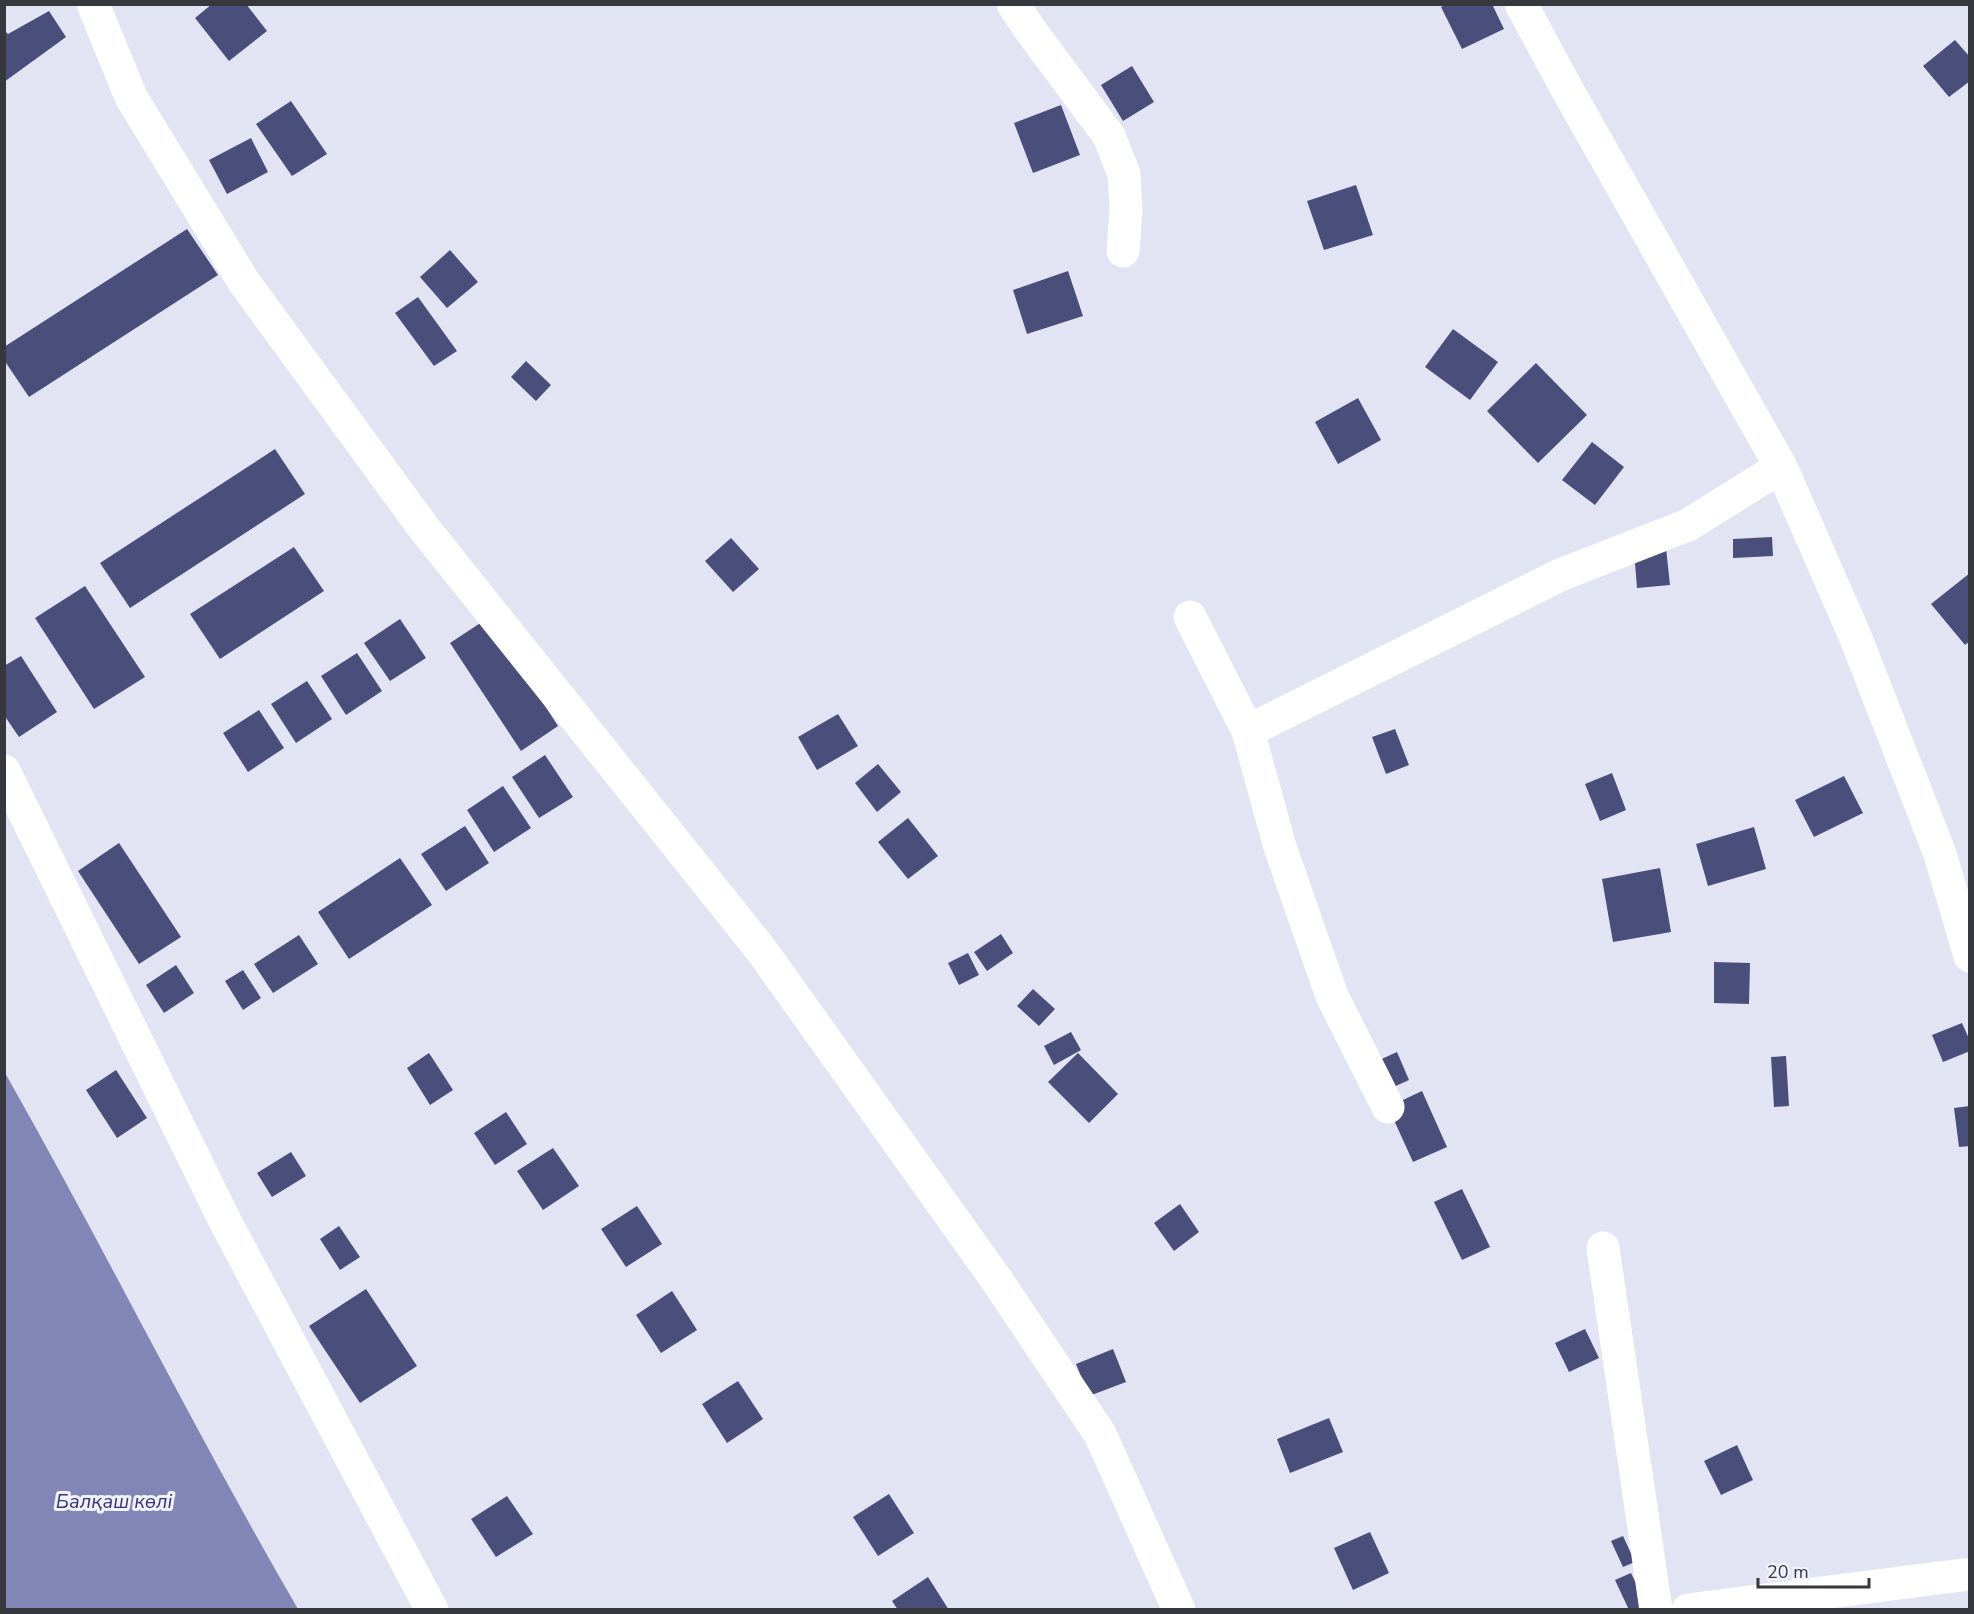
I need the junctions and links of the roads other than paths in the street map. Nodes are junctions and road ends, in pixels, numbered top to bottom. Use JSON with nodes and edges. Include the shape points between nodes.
{"nodes":[{"id":1,"x":93,"y":4,"type":"edge"},
{"id":2,"x":1013,"y":4,"type":"edge"},
{"id":3,"x":1521,"y":4,"type":"edge"},
{"id":4,"x":1123,"y":251,"type":"dead end"},
{"id":5,"x":1781,"y":467,"type":"junction"},
{"id":6,"x":1190,"y":617,"type":"dead end"},
{"id":7,"x":1248,"y":731,"type":"junction"},
{"id":8,"x":4,"y":771,"type":"edge"},
{"id":9,"x":1970,"y":956,"type":"edge"},
{"id":10,"x":1388,"y":1107,"type":"dead end"},
{"id":11,"x":1603,"y":1248,"type":"dead end"},
{"id":12,"x":1970,"y":1574,"type":"edge"},
{"id":13,"x":432,"y":1610,"type":"edge"},
{"id":14,"x":1179,"y":1610,"type":"edge"},
{"id":15,"x":1656,"y":1610,"type":"edge"},
{"id":16,"x":1688,"y":1610,"type":"edge"}],
"edges":[{"from":1,"to":14,"type":"street","via":[[131,97],[244,282],[423,526],[762,951],[996,1279],[1100,1434]]},
{"from":2,"to":4,"type":"street","via":[[1109,136],[1124,174]]},
{"from":3,"to":5,"type":"street"},
{"from":5,"to":7,"type":"street","via":[[1688,525],[1560,575]]},
{"from":5,"to":9,"type":"street","via":[[1855,636],[1936,844]]},
{"from":6,"to":7,"type":"street"},
{"from":7,"to":10,"type":"street","via":[[1280,847],[1332,996]]},
{"from":8,"to":13,"type":"street","via":[[225,1221]]},
{"from":11,"to":15,"type":"street"},
{"from":12,"to":16,"type":"street"}]}
